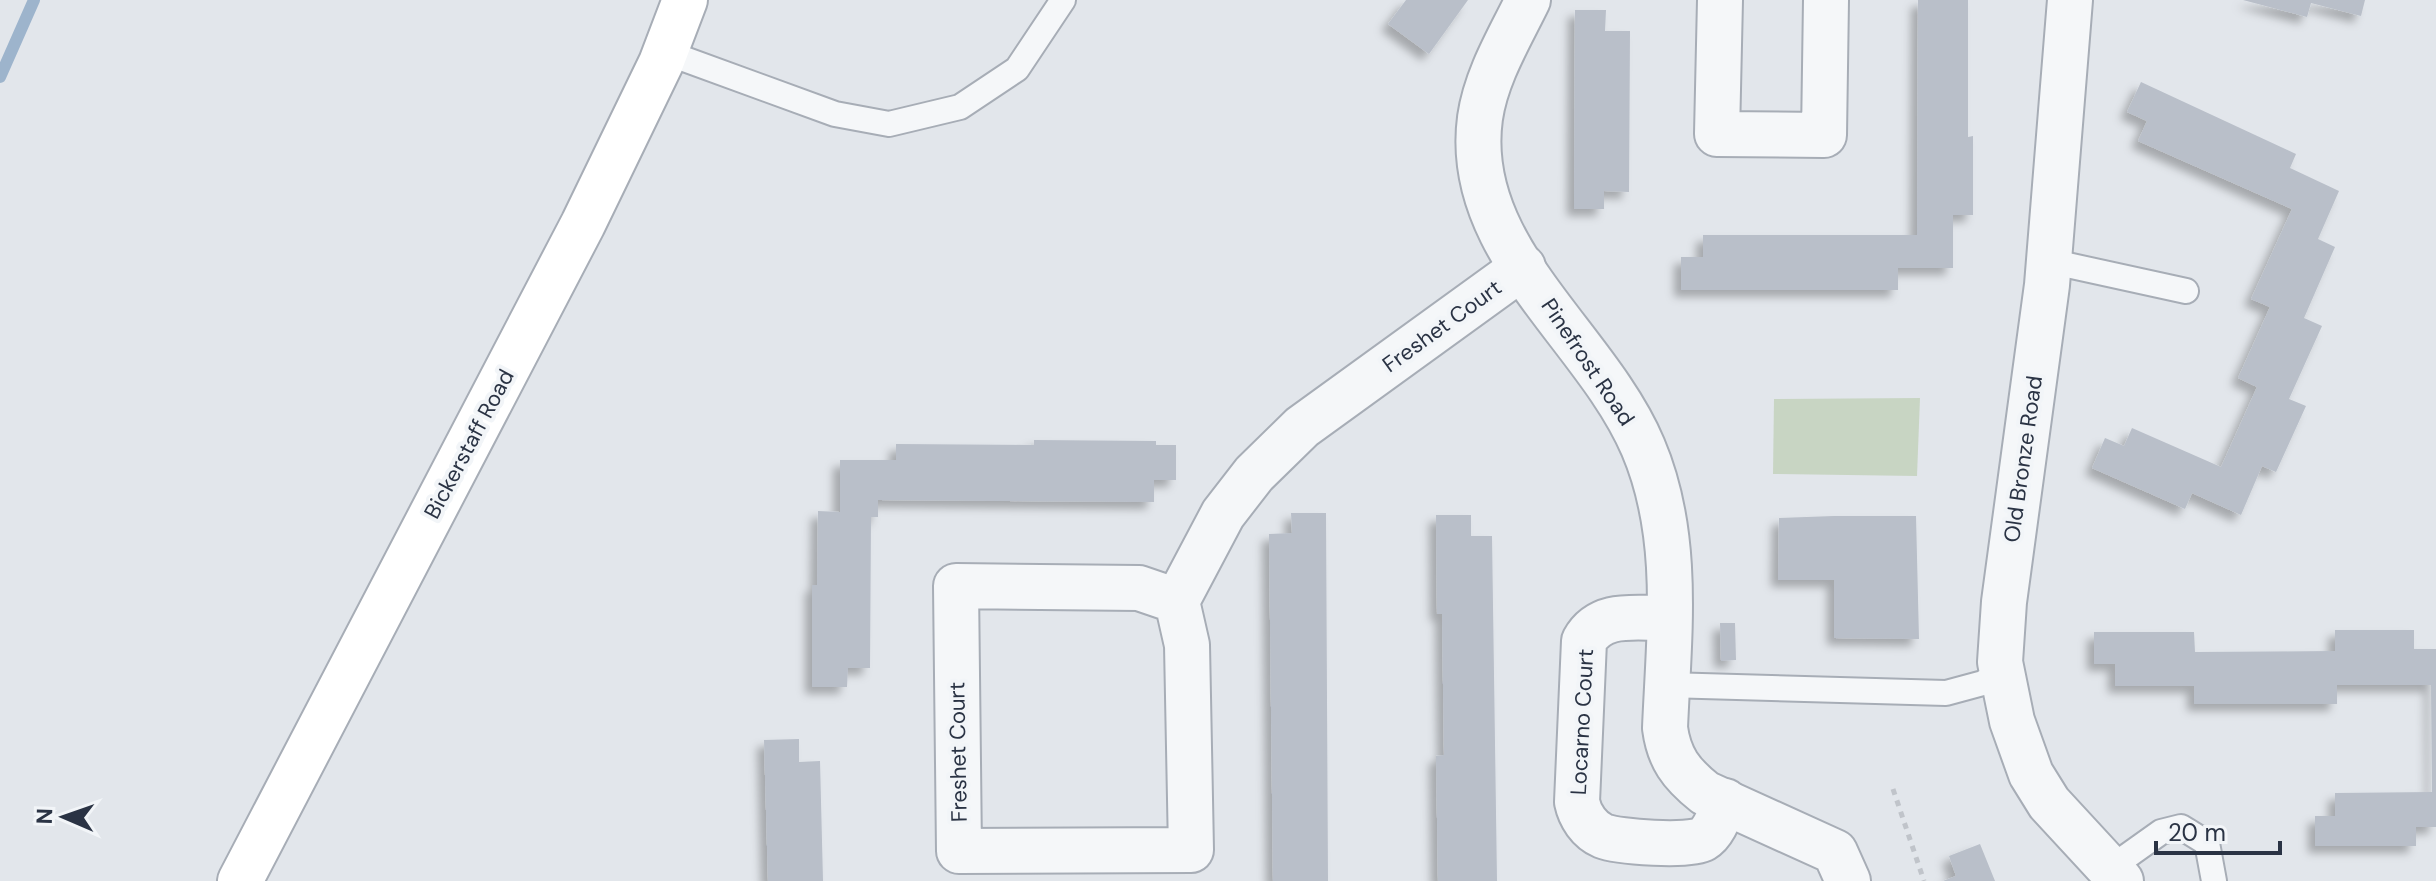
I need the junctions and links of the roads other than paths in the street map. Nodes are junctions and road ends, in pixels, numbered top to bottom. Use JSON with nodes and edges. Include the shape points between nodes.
{"nodes":[{"id":1,"x":685,"y":0,"type":"edge"},
{"id":2,"x":1063,"y":0,"type":"edge"},
{"id":3,"x":1528,"y":0,"type":"edge"},
{"id":4,"x":1720,"y":0,"type":"edge"},
{"id":5,"x":1826,"y":0,"type":"edge"},
{"id":6,"x":2070,"y":0,"type":"edge"},
{"id":7,"x":665,"y":52,"type":"junction"},
{"id":8,"x":2049,"y":261,"type":"junction"},
{"id":9,"x":1523,"y":267,"type":"junction"},
{"id":10,"x":2186,"y":291,"type":"dead end"},
{"id":11,"x":1177,"y":601,"type":"junction"},
{"id":12,"x":1669,"y":618,"type":"junction"},
{"id":13,"x":2002,"y":672,"type":"junction"},
{"id":14,"x":1667,"y":685,"type":"junction"},
{"id":15,"x":1725,"y":801,"type":"junction"},
{"id":16,"x":2115,"y":875,"type":"edge"},
{"id":17,"x":240,"y":881,"type":"edge"},
{"id":18,"x":1848,"y":881,"type":"edge"},
{"id":19,"x":2214,"y":881,"type":"edge"}],
"edges":[{"from":1,"to":7,"type":"street","name":"Bickerstaff Road"},
{"from":2,"to":7,"type":"lane","via":[[1017,69],[960,107],[889,124],[835,114]]},
{"from":3,"to":9,"type":"street","name":"Pinefrost Road","via":[[1488,87],[1480,118],[1479,158],[1497,227]]},
{"from":4,"to":5,"type":"street","via":[[1717,134],[1824,135]]},
{"from":6,"to":8,"type":"street","name":"Old Bronze Road"},
{"from":7,"to":17,"type":"street","name":"Bickerstaff Road","via":[[583,224]]},
{"from":8,"to":10,"type":"lane"},
{"from":8,"to":13,"type":"street","name":"Old Bronze Road","via":[[2004,602]]},
{"from":9,"to":11,"type":"street","name":"Freshet Court","via":[[1302,427],[1223,514]]},
{"from":9,"to":12,"type":"street","name":"Pinefrost Road","via":[[1643,446],[1669,535]]},
{"from":11,"to":11,"type":"street","name":"Freshet Court","via":[[1187,645],[1191,850],[959,851],[956,586],[1139,588]]},
{"from":12,"to":14,"type":"street","name":"Pinefrost Road"},
{"from":12,"to":15,"type":"street","name":"Locarno Court","via":[[1606,619],[1592,626],[1584,641],[1580,815],[1600,835],[1615,840],[1690,843],[1712,831]]},
{"from":13,"to":14,"type":"lane","via":[[1946,693]]},
{"from":13,"to":16,"type":"street","name":"Old Bronze Road","via":[[2031,774],[2049,803]]},
{"from":14,"to":15,"type":"street","name":"Pinefrost Road","via":[[1669,753],[1686,778]]},
{"from":15,"to":18,"type":"street","name":"Pinefrost Road","via":[[1835,852]]},
{"from":16,"to":19,"type":"lane","via":[[2161,832],[2181,827],[2207,843]]}]}
